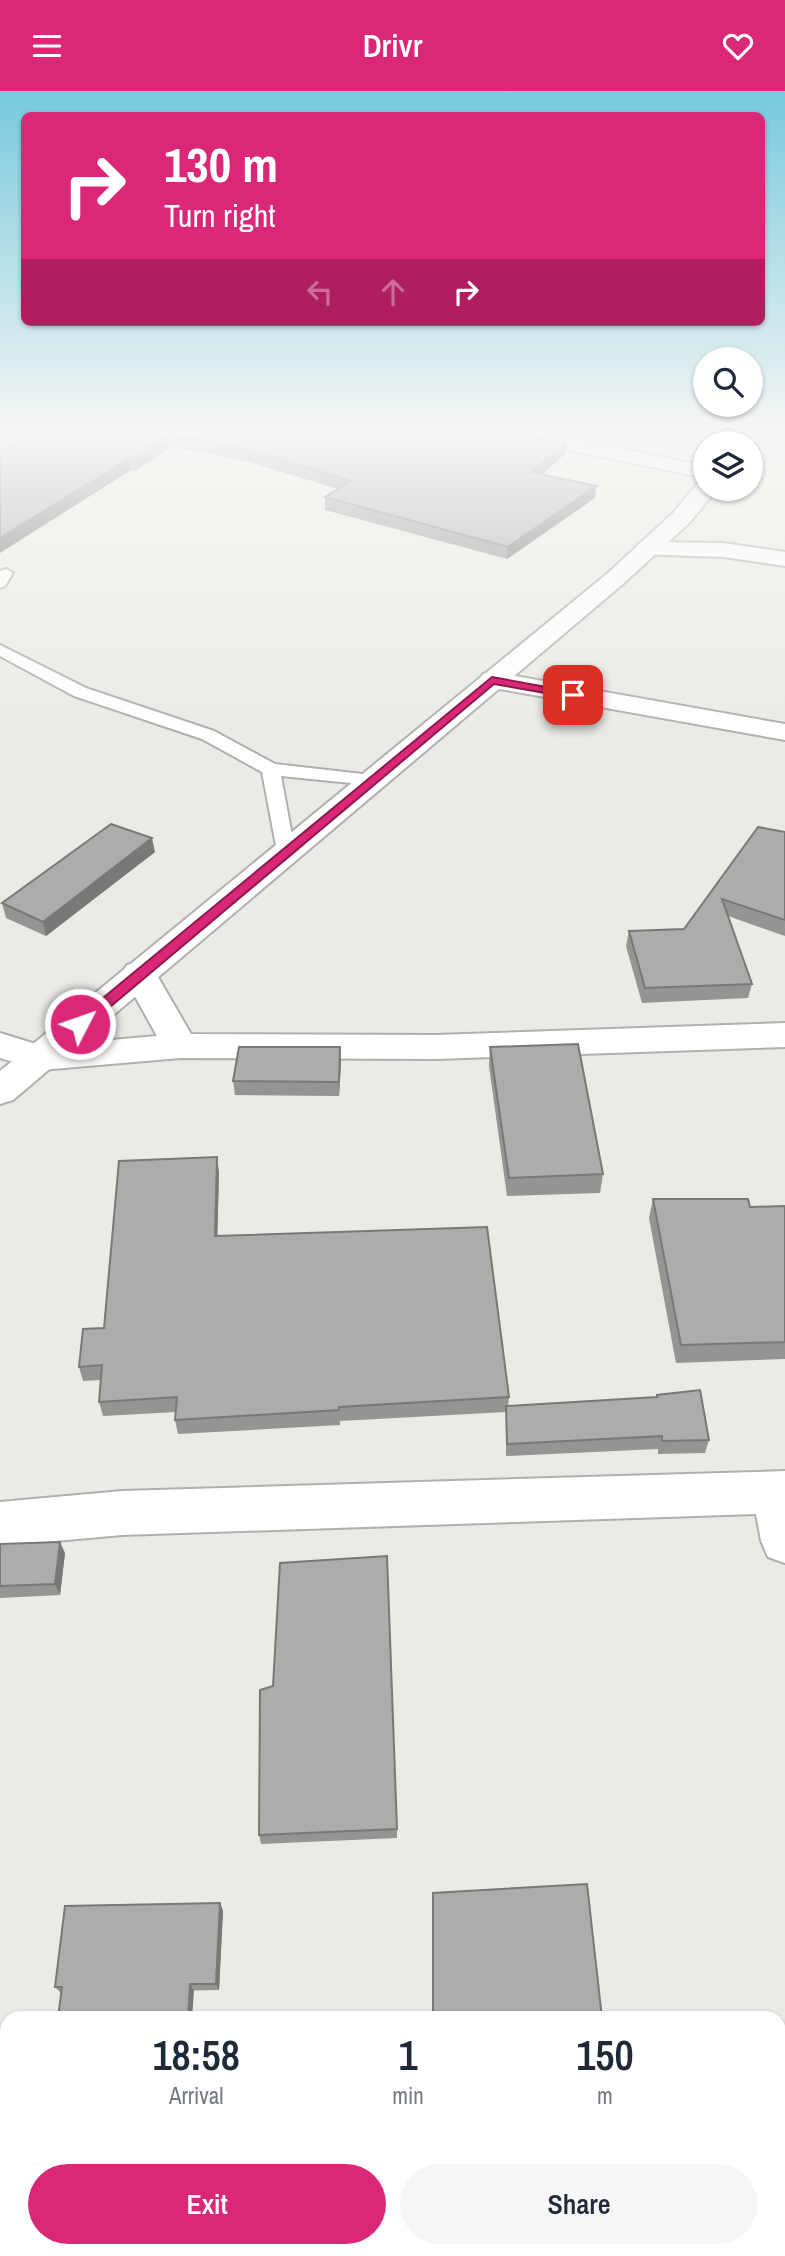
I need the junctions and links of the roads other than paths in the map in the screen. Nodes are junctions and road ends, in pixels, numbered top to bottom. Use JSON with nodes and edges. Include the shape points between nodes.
{"nodes":[{"id":1,"x":665,"y":532,"type":"edge"},
{"id":2,"x":700,"y":532,"type":"edge"},
{"id":3,"x":646,"y":549,"type":"junction"},
{"id":4,"x":724,"y":549,"type":"junction"},
{"id":5,"x":785,"y":559,"type":"edge"},
{"id":6,"x":0,"y":650,"type":"edge"},
{"id":7,"x":492,"y":680,"type":"junction"},
{"id":8,"x":785,"y":732,"type":"edge"},
{"id":9,"x":271,"y":769,"type":"junction"},
{"id":10,"x":371,"y":780,"type":"junction"},
{"id":11,"x":285,"y":852,"type":"junction"},
{"id":12,"x":139,"y":973,"type":"junction"},
{"id":13,"x":785,"y":1035,"type":"edge"},
{"id":14,"x":0,"y":1045,"type":"edge"},
{"id":15,"x":180,"y":1046,"type":"junction"},
{"id":16,"x":41,"y":1058,"type":"junction"},
{"id":17,"x":0,"y":1091,"type":"edge"},
{"id":18,"x":780,"y":1493,"type":"edge"},
{"id":19,"x":0,"y":1524,"type":"edge"},
{"id":20,"x":785,"y":1541,"type":"edge"}],
"edges":[{"from":1,"to":3,"type":"street"},
{"from":2,"to":4,"type":"street"},
{"from":3,"to":4,"type":"street"},
{"from":3,"to":7,"type":"street"},
{"from":4,"to":5,"type":"street"},
{"from":6,"to":9,"type":"lane","via":[[80,692],[208,735]]},
{"from":7,"to":8,"type":"street"},
{"from":7,"to":10,"type":"street"},
{"from":9,"to":10,"type":"lane"},
{"from":9,"to":11,"type":"lane"},
{"from":10,"to":11,"type":"street"},
{"from":11,"to":12,"type":"street"},
{"from":12,"to":15,"type":"street"},
{"from":12,"to":16,"type":"street"},
{"from":13,"to":15,"type":"street","via":[[436,1047]]},
{"from":14,"to":16,"type":"street"},
{"from":15,"to":16,"type":"street"},
{"from":16,"to":17,"type":"street"},
{"from":18,"to":19,"type":"street","via":[[122,1513]]},
{"from":18,"to":20,"type":"street"}]}
